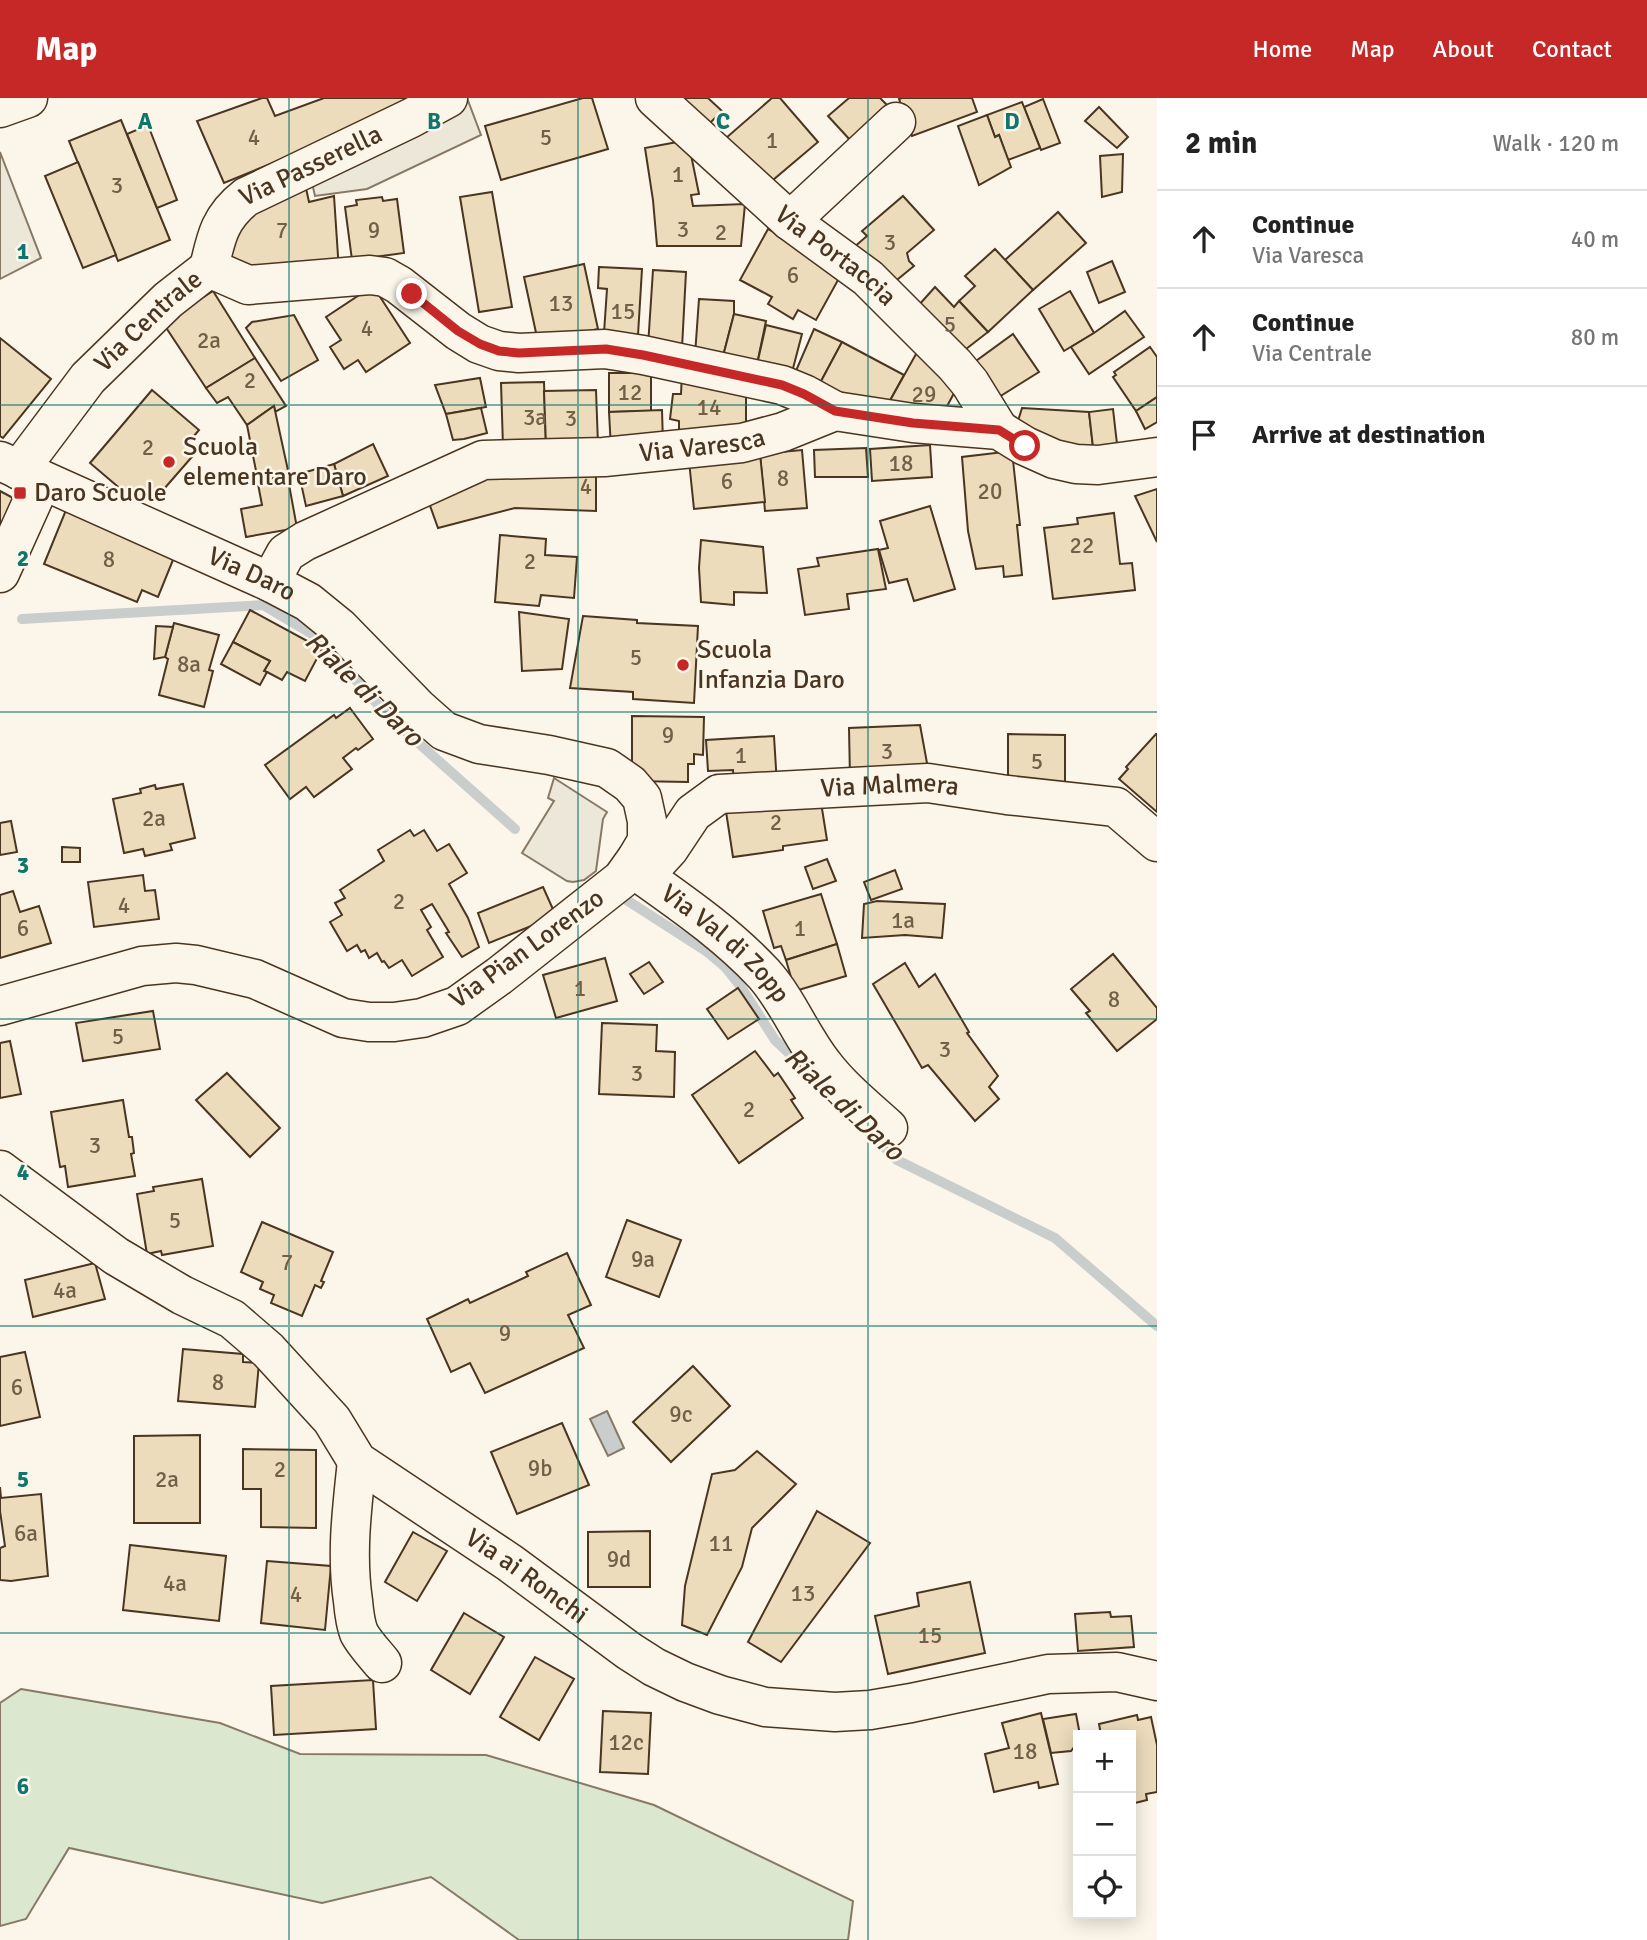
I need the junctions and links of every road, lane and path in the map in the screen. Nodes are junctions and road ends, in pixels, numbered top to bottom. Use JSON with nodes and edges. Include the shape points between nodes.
{"nodes":[{"id":1,"x":28,"y":98,"type":"edge"},
{"id":2,"x":448,"y":98,"type":"edge"},
{"id":3,"x":655,"y":98,"type":"edge"},
{"id":4,"x":0,"y":108,"type":"edge"},
{"id":5,"x":896,"y":122,"type":"dead end"},
{"id":6,"x":790,"y":221,"type":"junction"},
{"id":7,"x":209,"y":268,"type":"junction"},
{"id":8,"x":835,"y":411,"type":"junction"},
{"id":9,"x":999,"y":430,"type":"junction"},
{"id":10,"x":1157,"y":457,"type":"edge"},
{"id":11,"x":20,"y":471,"type":"edge"},
{"id":12,"x":0,"y":573,"type":"edge"},
{"id":13,"x":270,"y":582,"type":"junction"},
{"id":14,"x":1157,"y":842,"type":"edge"},
{"id":15,"x":622,"y":876,"type":"junction"},
{"id":16,"x":0,"y":1006,"type":"edge"},
{"id":17,"x":888,"y":1128,"type":"dead end"},
{"id":18,"x":0,"y":1170,"type":"edge"},
{"id":19,"x":357,"y":1461,"type":"junction"},
{"id":20,"x":382,"y":1663,"type":"dead end"},
{"id":21,"x":1157,"y":1681,"type":"edge"}],
"edges":[{"from":1,"to":4,"type":"street"},
{"from":2,"to":7,"type":"street","name":"Via Passerella","via":[[246,197],[221,226]]},
{"from":3,"to":6,"type":"street","name":"Via Portaccia"},
{"from":5,"to":6,"type":"street"},
{"from":6,"to":9,"type":"street","name":"Via Portaccia","via":[[868,278],[955,365]]},
{"from":7,"to":8,"type":"street","name":"Via Centrale","via":[[248,285],[370,275],[384,278],[458,331],[499,351],[606,349],[643,355],[782,385]]},
{"from":7,"to":11,"type":"street","name":"Via Centrale","via":[[168,300],[88,378]]},
{"from":8,"to":9,"type":"street"},
{"from":8,"to":13,"type":"street","name":"Via Varesca","via":[[742,443],[604,457],[483,460],[305,541],[286,553]]},
{"from":9,"to":10,"type":"street","via":[[1054,459],[1076,464]]},
{"from":11,"to":12,"type":"street","name":"Via Centrale"},
{"from":11,"to":13,"type":"street","name":"Via Daro"},
{"from":13,"to":15,"type":"street","name":"Via Daro","via":[[308,602],[340,628],[444,731],[479,744],[607,768],[629,784],[642,798],[647,841]]},
{"from":14,"to":15,"type":"street","name":"Via Malmera","via":[[1116,807],[928,783],[719,794],[693,813],[659,861]]},
{"from":15,"to":16,"type":"street","name":"Via Pian Lorenzo","via":[[457,1006],[422,1018],[394,1022],[343,1018],[255,979],[176,963],[142,966]]},
{"from":15,"to":17,"type":"street","name":"Via Val di Zopp","via":[[700,916],[740,950],[766,977],[823,1064]]},
{"from":18,"to":19,"type":"street","name":"Via ai Ronchi","via":[[116,1256],[232,1319],[268,1350],[332,1420]]},
{"from":19,"to":20,"type":"street","via":[[349,1530],[350,1583],[359,1632]]},
{"from":19,"to":21,"type":"street","name":"Via ai Ronchi","via":[[654,1667],[741,1702],[835,1712],[911,1703],[1048,1674],[1117,1672]]}]}
